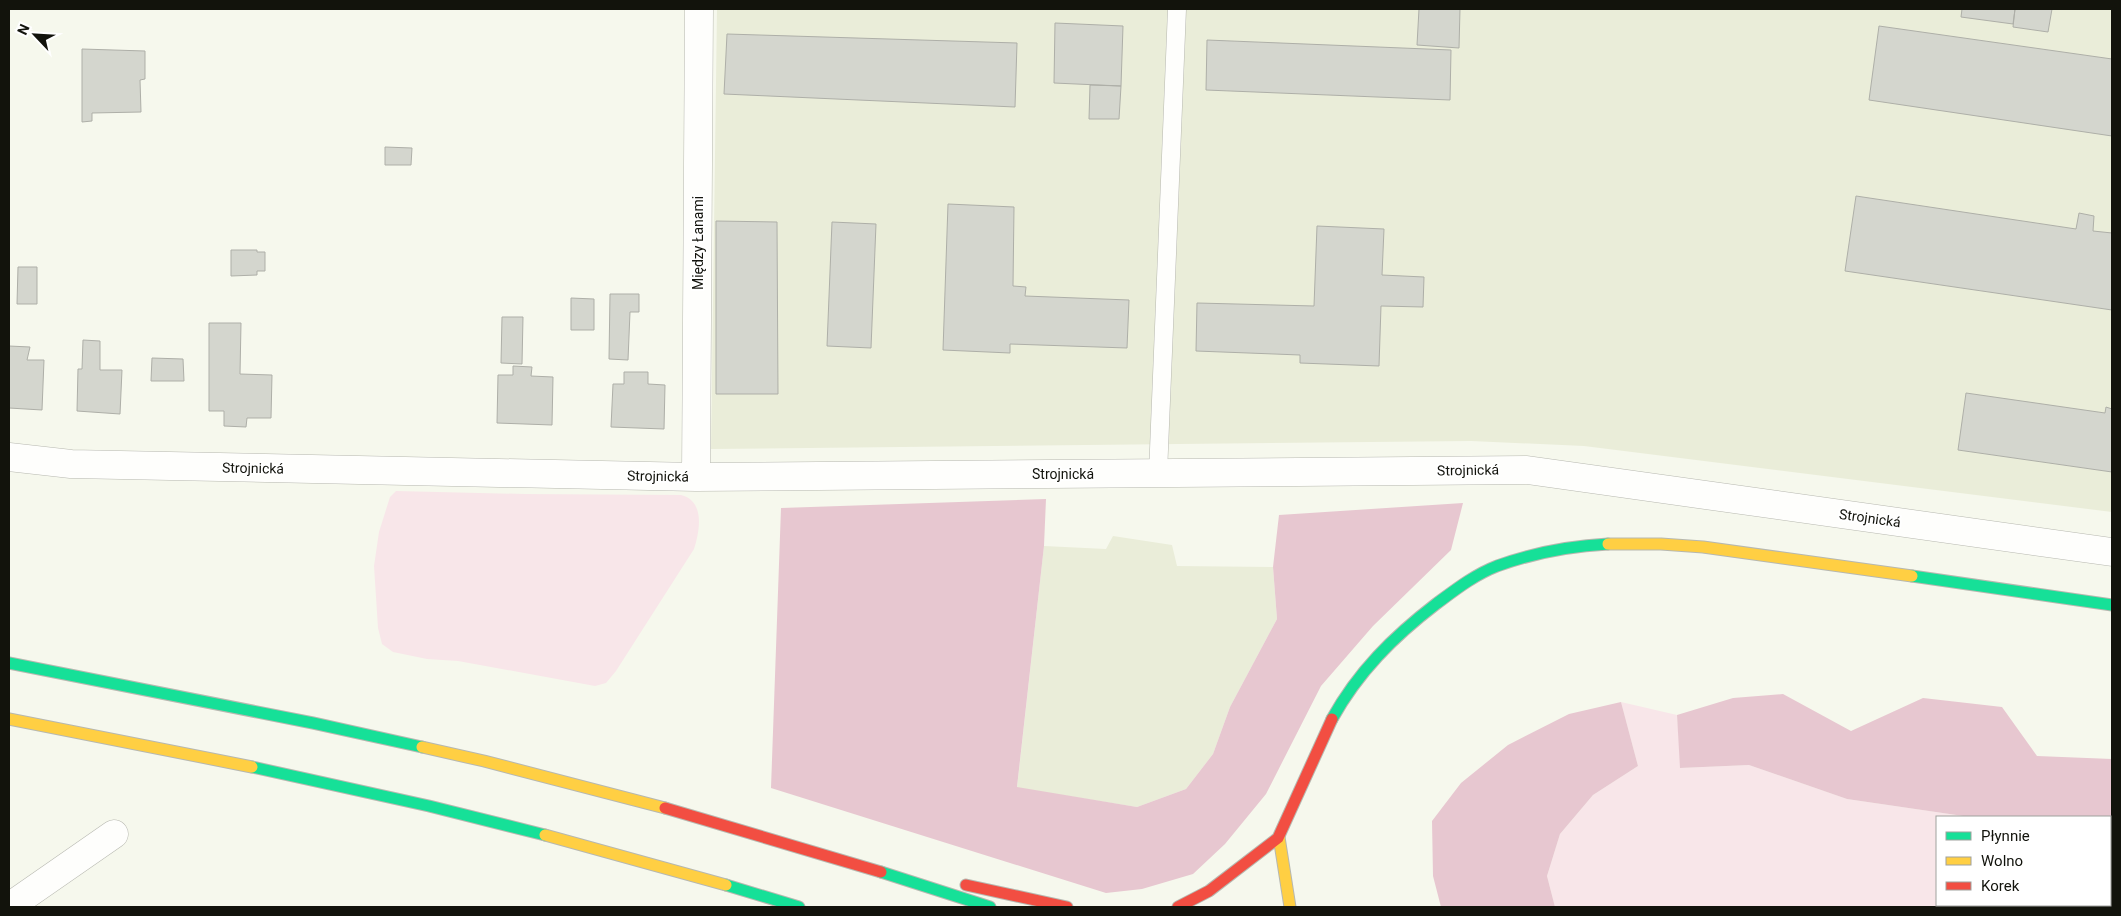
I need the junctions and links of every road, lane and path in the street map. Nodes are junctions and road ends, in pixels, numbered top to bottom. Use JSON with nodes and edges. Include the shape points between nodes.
{"nodes":[{"id":1,"x":699,"y":9,"type":"edge"},
{"id":2,"x":1177,"y":9,"type":"edge"},
{"id":3,"x":9,"y":457,"type":"edge"},
{"id":4,"x":1158,"y":474,"type":"junction"},
{"id":5,"x":696,"y":477,"type":"junction"},
{"id":6,"x":2112,"y":552,"type":"edge"},
{"id":7,"x":2112,"y":605,"type":"edge"},
{"id":8,"x":9,"y":663,"type":"edge"},
{"id":9,"x":9,"y":719,"type":"edge"},
{"id":10,"x":114,"y":834,"type":"dead end"},
{"id":11,"x":1279,"y":836,"type":"junction"},
{"id":12,"x":816,"y":852,"type":"junction"},
{"id":13,"x":674,"y":869,"type":"junction"},
{"id":14,"x":9,"y":906,"type":"edge"},
{"id":15,"x":757,"y":907,"type":"edge"},
{"id":16,"x":800,"y":907,"type":"edge"},
{"id":17,"x":990,"y":907,"type":"edge"},
{"id":18,"x":1067,"y":907,"type":"edge"},
{"id":19,"x":1178,"y":907,"type":"edge"},
{"id":20,"x":1290,"y":907,"type":"edge"}],
"edges":[{"from":1,"to":5,"type":"street","name":"Między Łanami"},
{"from":2,"to":4,"type":"lane"},
{"from":3,"to":5,"type":"street","name":"Strojnická","via":[[71,464]]},
{"from":4,"to":5,"type":"street","name":"Strojnická"},
{"from":4,"to":6,"type":"street","name":"Strojnická","via":[[1527,470]]},
{"from":7,"to":11,"type":"highway","via":[[1685,545],[1640,542],[1593,544],[1523,558],[1498,566],[1454,590],[1376,655],[1345,696],[1320,742]]},
{"from":8,"to":12,"type":"highway","via":[[304,721],[484,761],[651,804]]},
{"from":9,"to":13,"type":"highway","via":[[371,793]]},
{"from":10,"to":14,"type":"street"},
{"from":11,"to":19,"type":"highway","via":[[1211,889]]},
{"from":11,"to":20,"type":"highway"},
{"from":12,"to":17,"type":"highway"},
{"from":12,"to":18,"type":"highway"},
{"from":13,"to":15,"type":"highway"},
{"from":13,"to":16,"type":"highway"}]}
